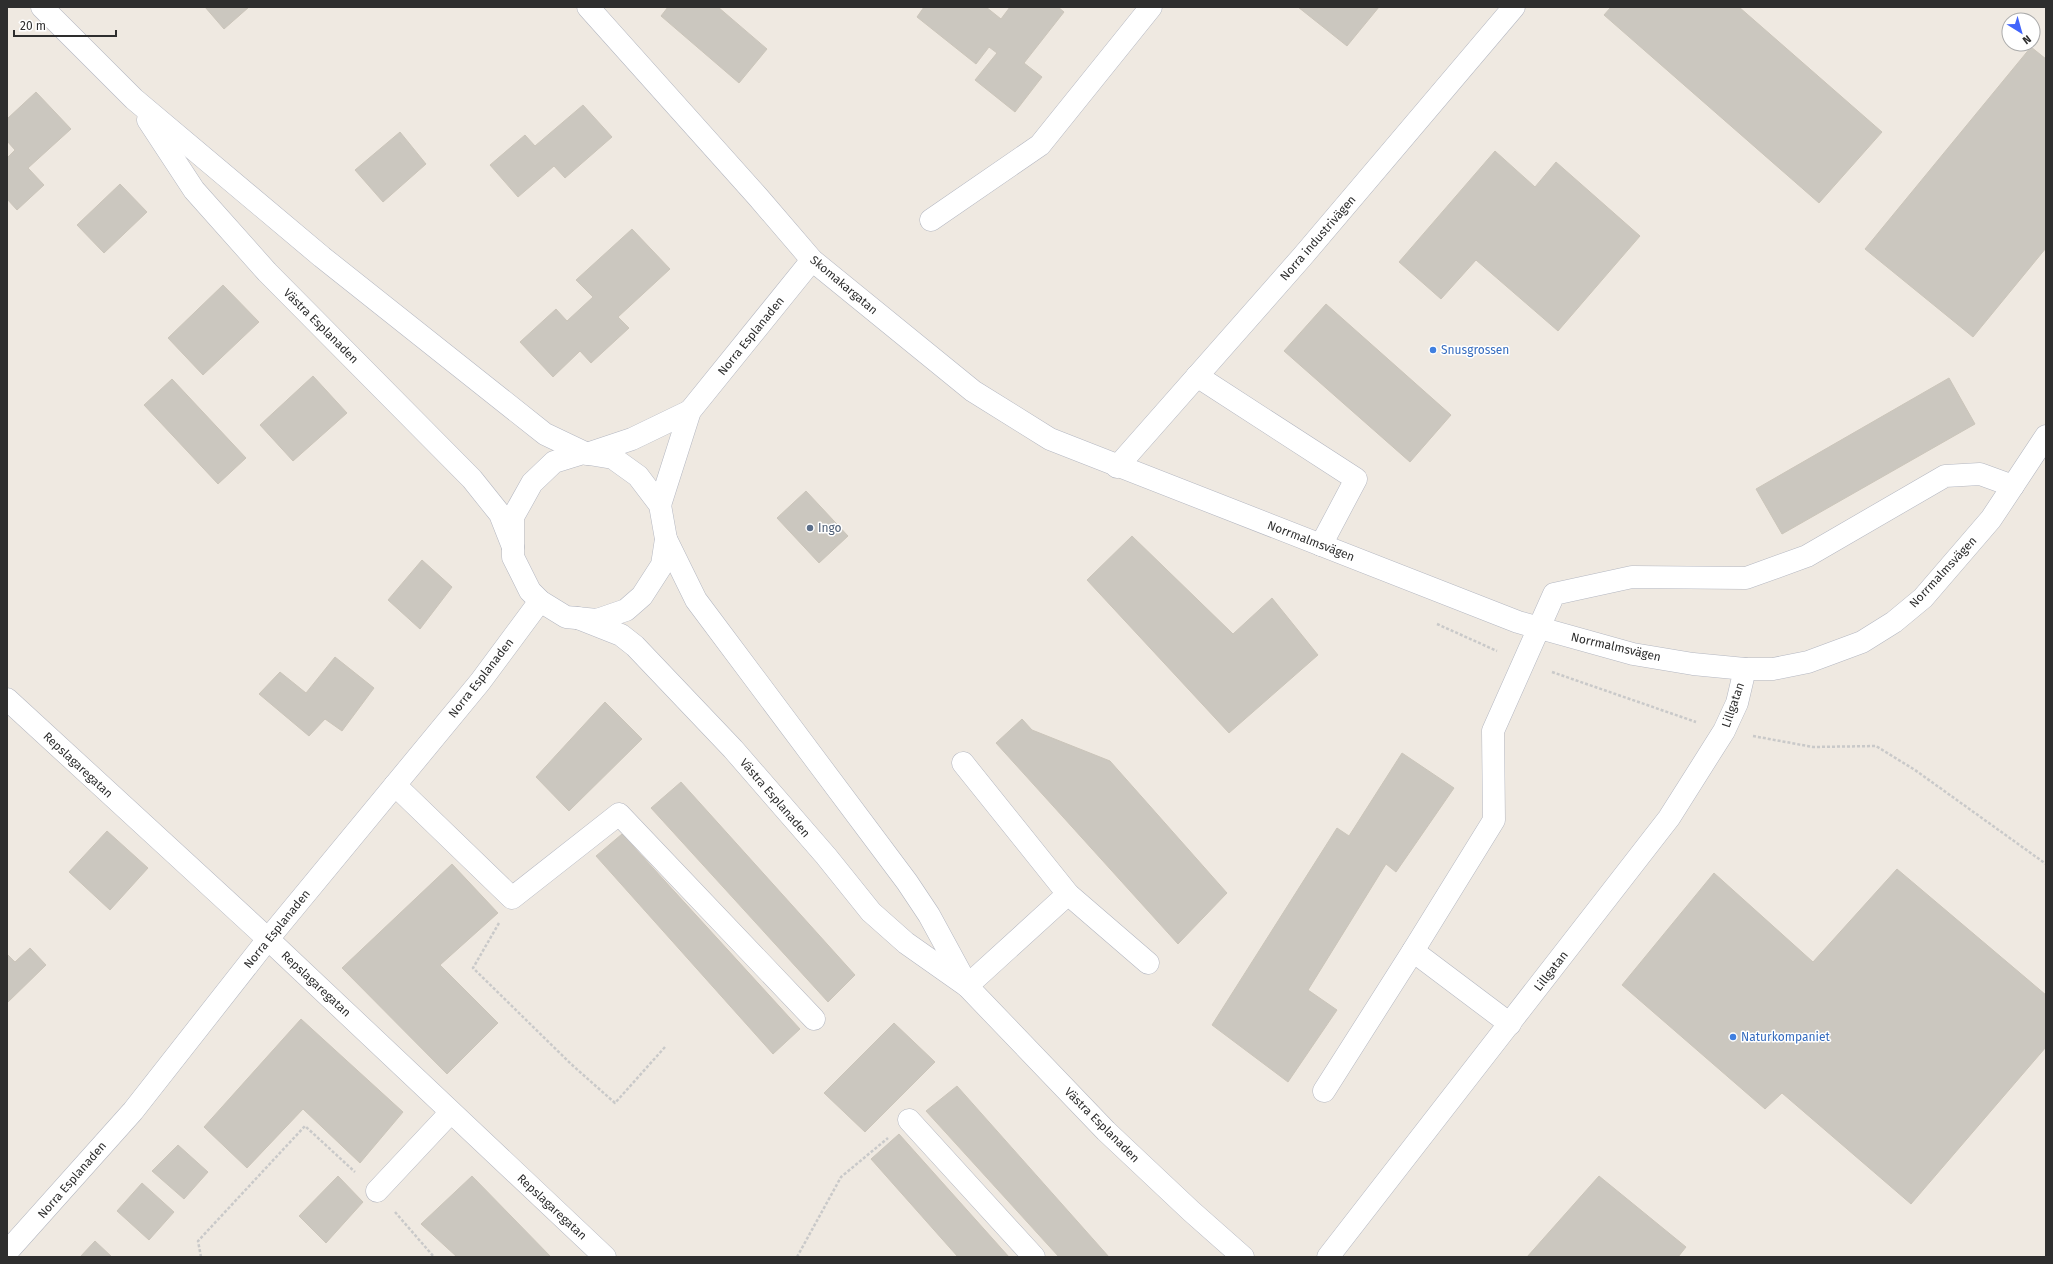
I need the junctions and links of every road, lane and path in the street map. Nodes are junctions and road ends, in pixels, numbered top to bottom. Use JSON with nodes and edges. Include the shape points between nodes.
{"nodes":[{"id":1,"x":42,"y":7,"type":"edge"},
{"id":2,"x":1151,"y":7,"type":"edge"},
{"id":3,"x":1514,"y":7,"type":"edge"},
{"id":4,"x":591,"y":8,"type":"edge"},
{"id":5,"x":134,"y":99,"type":"junction"},
{"id":6,"x":931,"y":220,"type":"dead end"},
{"id":7,"x":812,"y":260,"type":"junction"},
{"id":8,"x":1197,"y":376,"type":"junction"},
{"id":9,"x":690,"y":411,"type":"junction"},
{"id":10,"x":2046,"y":436,"type":"edge"},
{"id":11,"x":587,"y":454,"type":"junction"},
{"id":12,"x":1117,"y":467,"type":"junction"},
{"id":13,"x":2013,"y":486,"type":"junction"},
{"id":14,"x":660,"y":505,"type":"junction"},
{"id":15,"x":666,"y":539,"type":"junction"},
{"id":16,"x":1322,"y":545,"type":"junction"},
{"id":17,"x":513,"y":547,"type":"junction"},
{"id":18,"x":540,"y":601,"type":"junction"},
{"id":19,"x":578,"y":618,"type":"junction"},
{"id":20,"x":1539,"y":628,"type":"junction"},
{"id":21,"x":1745,"y":670,"type":"junction"},
{"id":22,"x":7,"y":699,"type":"edge"},
{"id":23,"x":963,"y":763,"type":"dead end"},
{"id":24,"x":395,"y":785,"type":"junction"},
{"id":25,"x":1068,"y":894,"type":"junction"},
{"id":26,"x":512,"y":898,"type":"junction"},
{"id":27,"x":268,"y":939,"type":"junction"},
{"id":28,"x":1413,"y":951,"type":"junction"},
{"id":29,"x":1148,"y":963,"type":"dead end"},
{"id":30,"x":967,"y":986,"type":"junction"},
{"id":31,"x":814,"y":1019,"type":"dead end"},
{"id":32,"x":1510,"y":1024,"type":"junction"},
{"id":33,"x":665,"y":1047,"type":"dead end"},
{"id":34,"x":1324,"y":1091,"type":"dead end"},
{"id":35,"x":451,"y":1112,"type":"junction"},
{"id":36,"x":909,"y":1120,"type":"joint"},
{"id":37,"x":377,"y":1191,"type":"junction"},
{"id":38,"x":7,"y":1252,"type":"edge"},
{"id":39,"x":201,"y":1257,"type":"edge"},
{"id":40,"x":434,"y":1257,"type":"edge"},
{"id":41,"x":605,"y":1257,"type":"edge"},
{"id":42,"x":797,"y":1257,"type":"edge"},
{"id":43,"x":1034,"y":1257,"type":"edge"},
{"id":44,"x":1244,"y":1257,"type":"edge"},
{"id":45,"x":1328,"y":1257,"type":"edge"}],
"edges":[{"from":1,"to":5,"type":"street","name":"Västra Esplanaden"},
{"from":2,"to":6,"type":"street","via":[[1040,145]]},
{"from":3,"to":8,"type":"street","name":"Norra industrivägen","via":[[1302,257]]},
{"from":4,"to":7,"type":"street","name":"Skomakargatan"},
{"from":5,"to":11,"type":"street","name":"Västra Esplanaden","via":[[322,257],[545,434]]},
{"from":5,"to":17,"type":"street","name":"Västra Esplanaden","via":[[194,190],[266,272],[472,478],[500,514]]},
{"from":7,"to":9,"type":"street","name":"Norra Esplanaden"},
{"from":7,"to":12,"type":"street","name":"Skomakargatan","via":[[973,391],[1050,439]]},
{"from":8,"to":12,"type":"street","name":"Norra industrivägen"},
{"from":8,"to":16,"type":"street","via":[[1356,479]]},
{"from":9,"to":11,"type":"street","name":"Norra Esplanaden","via":[[632,439]]},
{"from":9,"to":14,"type":"street","name":"Norra Esplanaden"},
{"from":10,"to":13,"type":"street","name":"Norrmalmsvägen"},
{"from":11,"to":14,"type":"street","via":[[613,458],[638,476]]},
{"from":11,"to":17,"type":"street","via":[[554,462],[532,482],[513,517]]},
{"from":12,"to":16,"type":"street","name":"Norrmalmsvägen"},
{"from":13,"to":20,"type":"street","via":[[1980,474],[1945,476],[1807,556],[1746,578],[1632,578],[1554,594]]},
{"from":13,"to":21,"type":"street","name":"Norrmalmsvägen","via":[[1991,519],[1923,598],[1894,622],[1862,642],[1808,662],[1773,669]]},
{"from":14,"to":15,"type":"street"},
{"from":15,"to":19,"type":"street","via":[[662,565],[642,596],[626,610],[597,620]]},
{"from":15,"to":30,"type":"street","name":"Västra Esplanaden","via":[[696,600],[907,882],[929,915]]},
{"from":16,"to":20,"type":"street","name":"Norrmalmsvägen"},
{"from":17,"to":18,"type":"street","via":[[513,557],[530,591]]},
{"from":18,"to":19,"type":"street","via":[[566,617]]},
{"from":18,"to":24,"type":"street","name":"Norra Esplanaden","via":[[480,682]]},
{"from":19,"to":30,"type":"street","name":"Västra Esplanaden","via":[[621,635],[635,646],[733,749],[872,912],[906,943]]},
{"from":20,"to":21,"type":"street","name":"Norrmalmsvägen","via":[[1633,654]]},
{"from":20,"to":28,"type":"street","via":[[1493,731],[1494,820]]},
{"from":21,"to":32,"type":"street","name":"Lillgatan","via":[[1737,703],[1724,731],[1670,818]]},
{"from":22,"to":27,"type":"street","name":"Repslagaregatan"},
{"from":23,"to":25,"type":"street"},
{"from":24,"to":26,"type":"street"},
{"from":24,"to":27,"type":"street","name":"Norra Esplanaden"},
{"from":25,"to":29,"type":"street"},
{"from":25,"to":30,"type":"street"},
{"from":26,"to":31,"type":"street","via":[[619,814]]},
{"from":26,"to":33,"type":"path","via":[[473,968],[560,1054],[615,1103]]},
{"from":27,"to":35,"type":"street","name":"Repslagaregatan"},
{"from":27,"to":38,"type":"street","name":"Norra Esplanaden","via":[[133,1111]]},
{"from":28,"to":32,"type":"street"},
{"from":28,"to":34,"type":"street"},
{"from":30,"to":44,"type":"street","name":"Västra Esplanaden","via":[[1106,1131],[1190,1211]]},
{"from":32,"to":45,"type":"street","name":"Lillgatan"},
{"from":35,"to":37,"type":"street"},
{"from":35,"to":41,"type":"street","name":"Repslagaregatan"},
{"from":36,"to":42,"type":"path","via":[[841,1177]]},
{"from":36,"to":43,"type":"street"},
{"from":37,"to":39,"type":"path","via":[[305,1126],[198,1241]]},
{"from":37,"to":40,"type":"path"}]}
